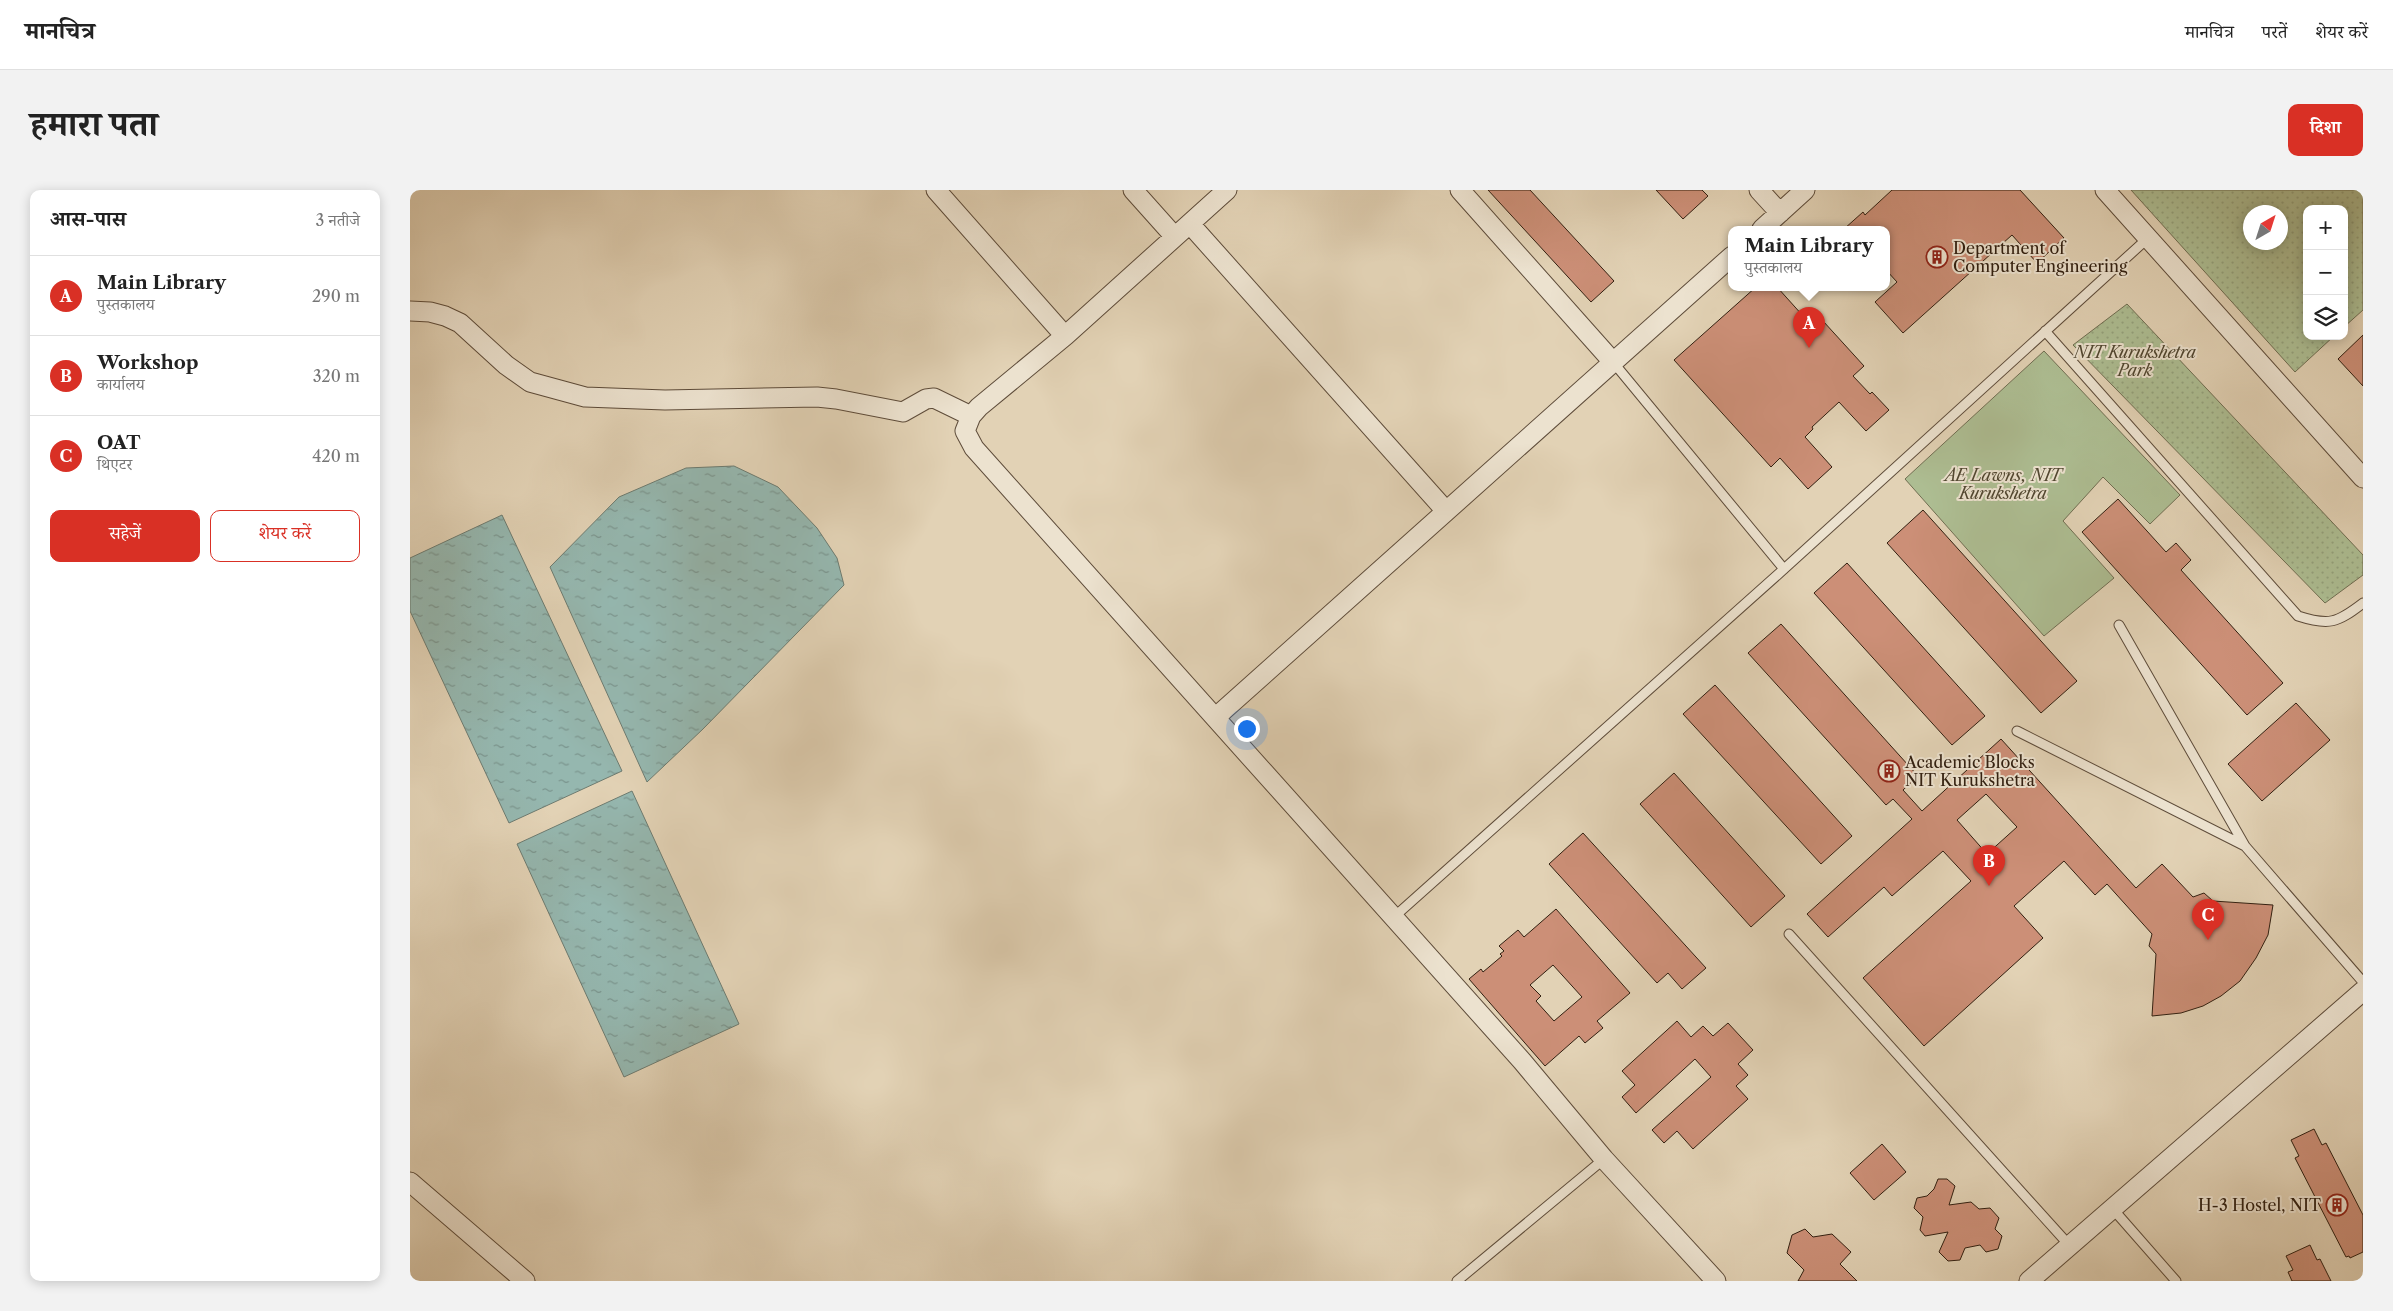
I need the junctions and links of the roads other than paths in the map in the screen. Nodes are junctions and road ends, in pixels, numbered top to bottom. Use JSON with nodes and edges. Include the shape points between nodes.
{"nodes":[{"id":1,"x":936,"y":190,"type":"edge"},
{"id":2,"x":1133,"y":190,"type":"edge"},
{"id":3,"x":1227,"y":190,"type":"edge"},
{"id":4,"x":1460,"y":190,"type":"edge"},
{"id":5,"x":1759,"y":190,"type":"edge"},
{"id":6,"x":1806,"y":190,"type":"edge"},
{"id":7,"x":2106,"y":190,"type":"edge"},
{"id":8,"x":1780,"y":213,"type":"junction"},
{"id":9,"x":1190,"y":224,"type":"junction"},
{"id":10,"x":1765,"y":226,"type":"edge"},
{"id":11,"x":1175,"y":237,"type":"junction"},
{"id":12,"x":2148,"y":238,"type":"junction"},
{"id":13,"x":1728,"y":260,"type":"edge"},
{"id":14,"x":410,"y":311,"type":"edge"},
{"id":15,"x":2045,"y":331,"type":"junction"},
{"id":16,"x":1065,"y":336,"type":"junction"},
{"id":17,"x":1613,"y":362,"type":"junction"},
{"id":18,"x":971,"y":416,"type":"junction"},
{"id":19,"x":2363,"y":478,"type":"edge"},
{"id":20,"x":1446,"y":512,"type":"junction"},
{"id":21,"x":1784,"y":569,"type":"junction"},
{"id":22,"x":2363,"y":603,"type":"edge"},
{"id":23,"x":2119,"y":625,"type":"dead end"},
{"id":24,"x":1216,"y":717,"type":"junction"},
{"id":25,"x":2017,"y":731,"type":"dead end"},
{"id":26,"x":2245,"y":846,"type":"junction"},
{"id":27,"x":1394,"y":917,"type":"junction"},
{"id":28,"x":1789,"y":934,"type":"dead end"},
{"id":29,"x":2363,"y":982,"type":"edge"},
{"id":30,"x":2363,"y":991,"type":"edge"},
{"id":31,"x":1604,"y":1159,"type":"junction"},
{"id":32,"x":410,"y":1182,"type":"edge"},
{"id":33,"x":2111,"y":1208,"type":"junction"},
{"id":34,"x":2070,"y":1245,"type":"junction"},
{"id":35,"x":525,"y":1281,"type":"edge"},
{"id":36,"x":1457,"y":1281,"type":"edge"},
{"id":37,"x":1716,"y":1281,"type":"edge"},
{"id":38,"x":2029,"y":1281,"type":"edge"},
{"id":39,"x":2176,"y":1281,"type":"edge"}],
"edges":[{"from":1,"to":16,"type":"street"},
{"from":2,"to":11,"type":"street"},
{"from":3,"to":9,"type":"street"},
{"from":4,"to":17,"type":"street"},
{"from":5,"to":8,"type":"street"},
{"from":6,"to":8,"type":"street"},
{"from":7,"to":12,"type":"street"},
{"from":8,"to":10,"type":"street"},
{"from":9,"to":11,"type":"street"},
{"from":9,"to":20,"type":"street"},
{"from":11,"to":16,"type":"street"},
{"from":12,"to":15,"type":"lane"},
{"from":12,"to":19,"type":"street"},
{"from":13,"to":17,"type":"street"},
{"from":14,"to":18,"type":"street","via":[[445,316],[460,323],[530,382],[584,397],[665,400],[816,397],[894,412],[940,399]]},
{"from":15,"to":21,"type":"lane"},
{"from":15,"to":22,"type":"lane","via":[[2298,616],[2332,623]]},
{"from":16,"to":18,"type":"street"},
{"from":17,"to":20,"type":"street"},
{"from":17,"to":21,"type":"lane"},
{"from":18,"to":24,"type":"street","via":[[965,431],[974,448]]},
{"from":20,"to":24,"type":"street"},
{"from":21,"to":27,"type":"lane"},
{"from":23,"to":26,"type":"lane"},
{"from":24,"to":27,"type":"street"},
{"from":25,"to":26,"type":"lane"},
{"from":26,"to":29,"type":"lane"},
{"from":27,"to":31,"type":"street"},
{"from":28,"to":34,"type":"lane"},
{"from":30,"to":33,"type":"street"},
{"from":31,"to":36,"type":"lane"},
{"from":31,"to":37,"type":"street"},
{"from":32,"to":35,"type":"street"},
{"from":33,"to":34,"type":"street"},
{"from":33,"to":39,"type":"lane"},
{"from":34,"to":38,"type":"street"}]}
